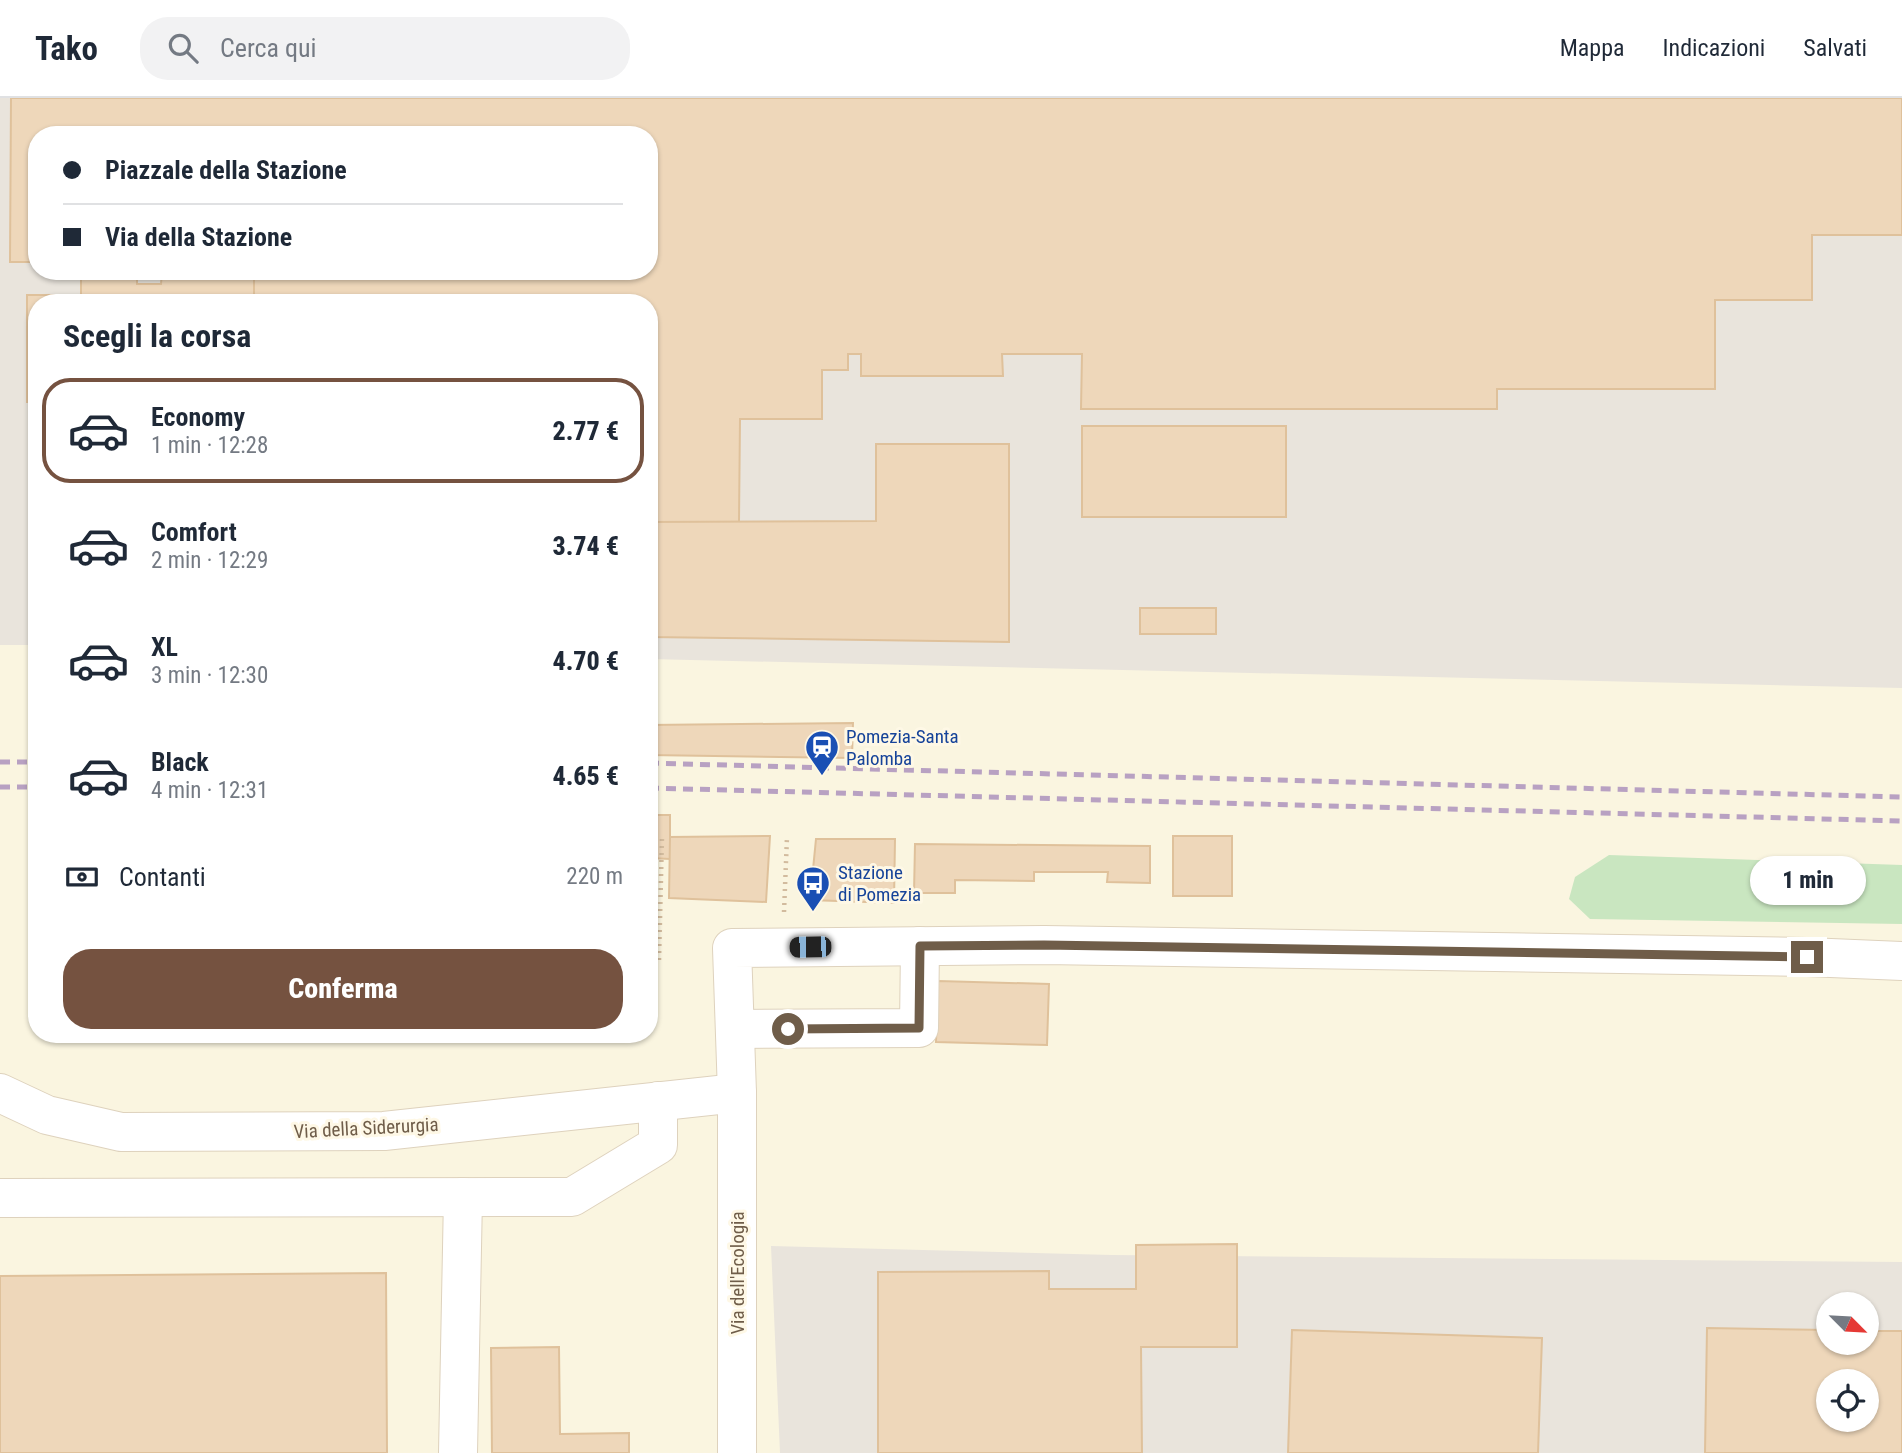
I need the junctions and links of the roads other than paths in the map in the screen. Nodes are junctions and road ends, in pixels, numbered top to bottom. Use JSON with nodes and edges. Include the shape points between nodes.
{"nodes":[{"id":1,"x":920,"y":946,"type":"junction"},
{"id":2,"x":1902,"y":961,"type":"edge"},
{"id":3,"x":735,"y":1029,"type":"junction"},
{"id":4,"x":0,"y":1093,"type":"edge"},
{"id":5,"x":737,"y":1093,"type":"junction"},
{"id":6,"x":658,"y":1101,"type":"junction"},
{"id":7,"x":463,"y":1197,"type":"junction"},
{"id":8,"x":0,"y":1198,"type":"edge"},
{"id":9,"x":458,"y":1453,"type":"edge"},
{"id":10,"x":737,"y":1453,"type":"edge"}],
"edges":[{"from":1,"to":2,"type":"street"},
{"from":1,"to":3,"type":"street","via":[[919,1028]]},
{"from":1,"to":3,"type":"street","name":"Via dell'Ecologia","via":[[732,948]]},
{"from":3,"to":5,"type":"street","name":"Via dell'Ecologia"},
{"from":4,"to":6,"type":"street","name":"Via della Siderurgia","via":[[47,1115],[121,1132],[384,1131]]},
{"from":5,"to":6,"type":"street","name":"Via della Siderurgia"},
{"from":5,"to":10,"type":"street","name":"Via dell'Ecologia"},
{"from":6,"to":7,"type":"street","via":[[658,1145],[572,1196]]},
{"from":7,"to":8,"type":"street"},
{"from":7,"to":9,"type":"street"}]}
